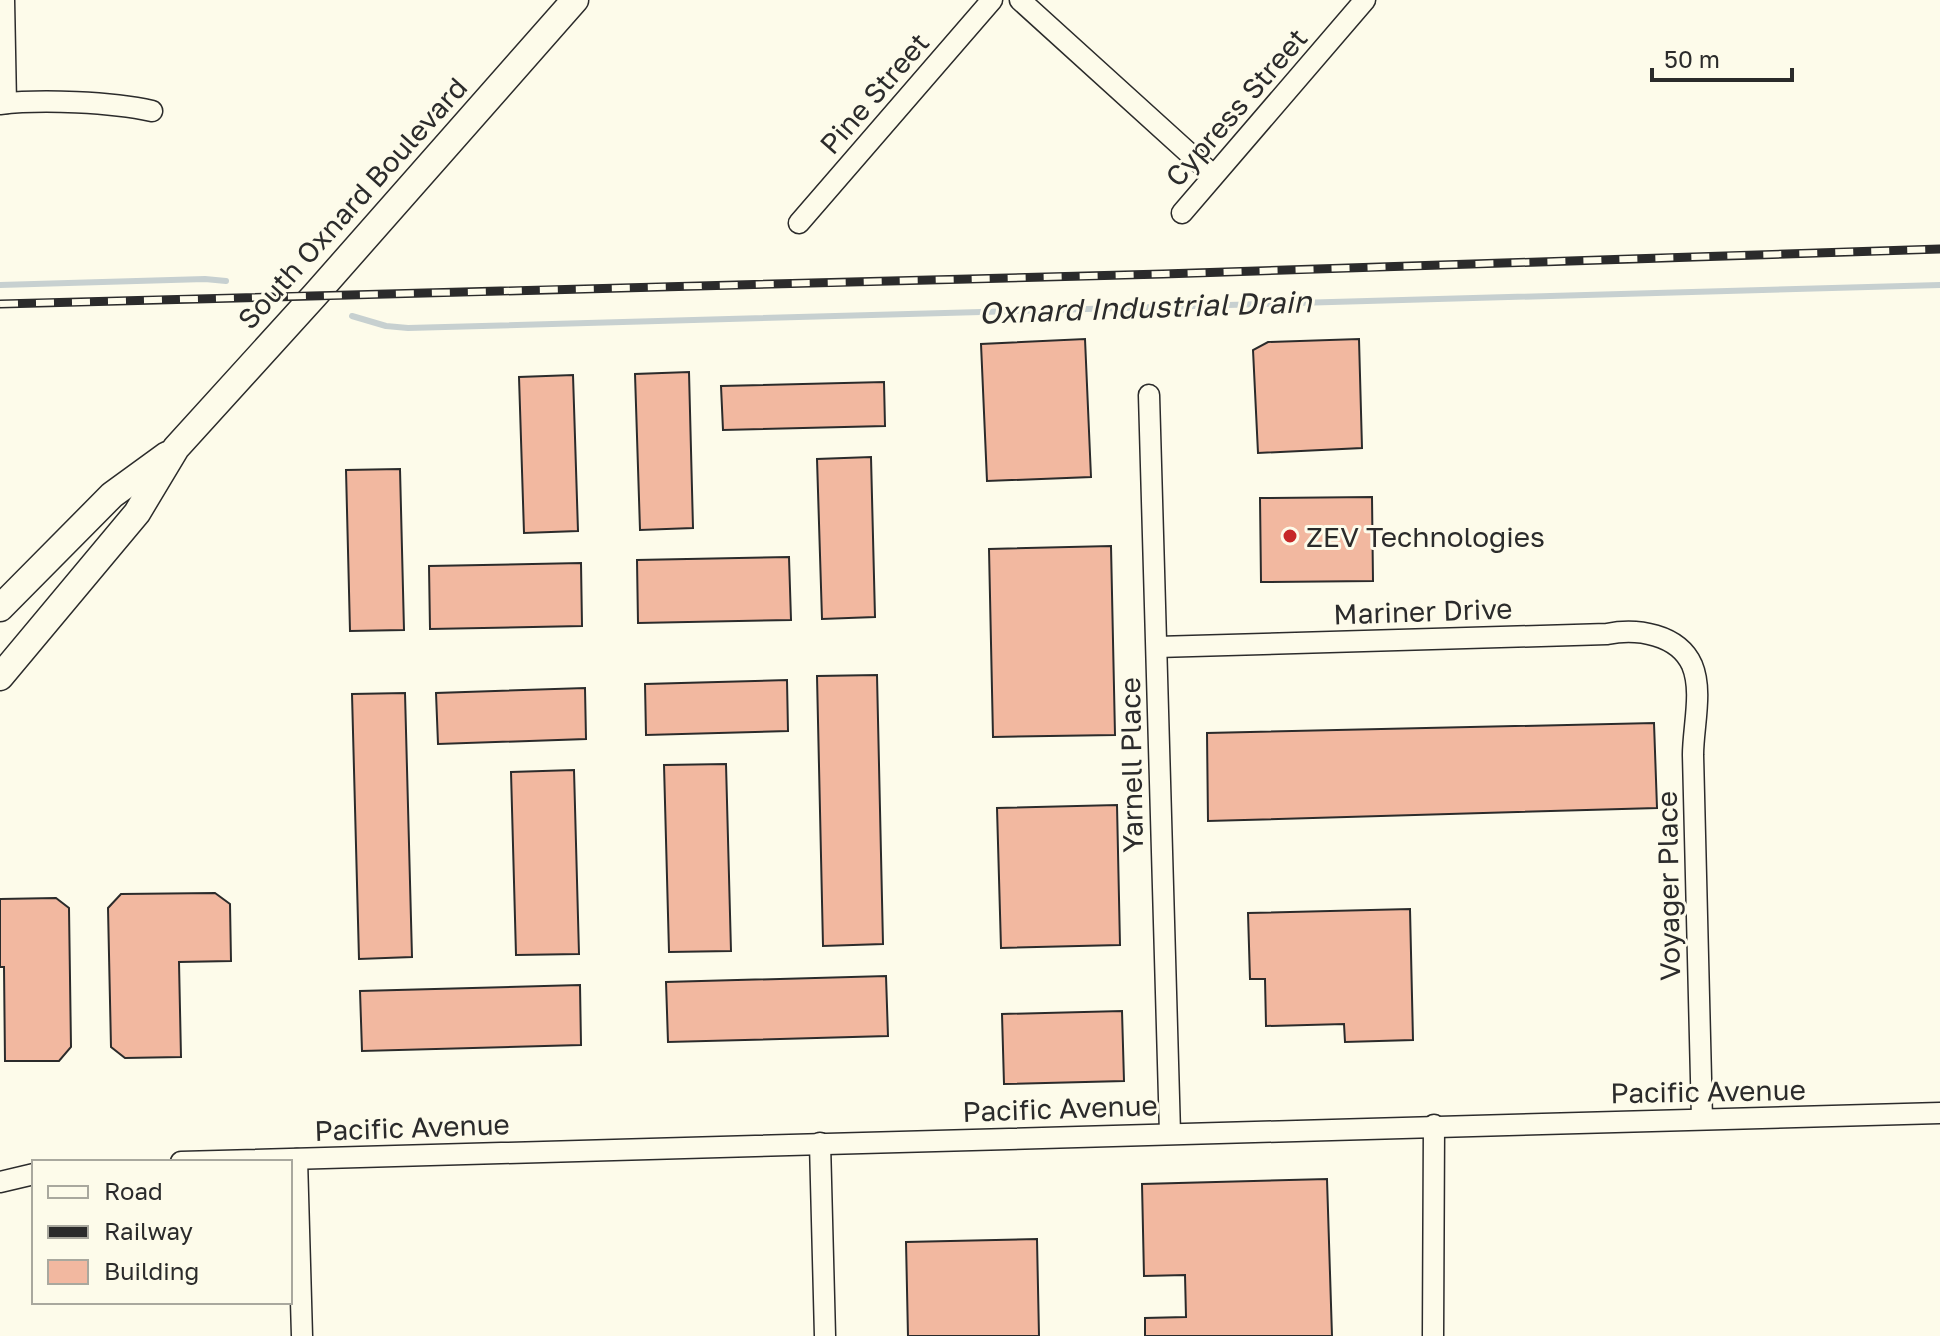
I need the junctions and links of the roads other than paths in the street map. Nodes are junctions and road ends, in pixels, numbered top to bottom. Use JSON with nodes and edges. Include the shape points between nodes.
{"nodes":[{"id":1,"x":4,"y":0,"type":"edge"},
{"id":2,"x":575,"y":0,"type":"edge"},
{"id":3,"x":992,"y":0,"type":"edge"},
{"id":4,"x":1020,"y":0,"type":"edge"},
{"id":5,"x":1365,"y":0,"type":"edge"},
{"id":6,"x":3,"y":104,"type":"edge"},
{"id":7,"x":152,"y":111,"type":"dead end"},
{"id":8,"x":1213,"y":175,"type":"junction"},
{"id":9,"x":1182,"y":213,"type":"dead end"},
{"id":10,"x":799,"y":223,"type":"dead end"},
{"id":11,"x":1149,"y":395,"type":"dead end"},
{"id":12,"x":176,"y":448,"type":"junction"},
{"id":13,"x":0,"y":608,"type":"edge"},
{"id":14,"x":1157,"y":647,"type":"junction"},
{"id":15,"x":1685,"y":655,"type":"joint"},
{"id":16,"x":0,"y":677,"type":"edge"},
{"id":17,"x":1940,"y":1113,"type":"edge"},
{"id":18,"x":1702,"y":1119,"type":"junction"},
{"id":19,"x":1434,"y":1125,"type":"junction"},
{"id":20,"x":1170,"y":1133,"type":"junction"},
{"id":21,"x":820,"y":1143,"type":"junction"},
{"id":22,"x":297,"y":1159,"type":"junction"},
{"id":23,"x":258,"y":1160,"type":"edge"},
{"id":24,"x":32,"y":1174,"type":"edge"},
{"id":25,"x":0,"y":1182,"type":"edge"},
{"id":26,"x":302,"y":1336,"type":"edge"},
{"id":27,"x":825,"y":1336,"type":"edge"},
{"id":28,"x":1433,"y":1336,"type":"edge"}],
"edges":[{"from":1,"to":6,"type":"street"},
{"from":2,"to":12,"type":"main road","name":"South Oxnard Boulevard"},
{"from":3,"to":10,"type":"street","name":"Pine Street"},
{"from":4,"to":8,"type":"street"},
{"from":5,"to":8,"type":"street","name":"Cypress Street"},
{"from":6,"to":7,"type":"street"},
{"from":8,"to":9,"type":"street","name":"Cypress Street"},
{"from":11,"to":14,"type":"street","name":"Yarnell Place"},
{"from":12,"to":13,"type":"main road","name":"South Oxnard Boulevard","via":[[112,495]]},
{"from":12,"to":16,"type":"main road","name":"South Oxnard Boulevard","via":[[137,513]]},
{"from":14,"to":15,"type":"street","name":"Mariner Drive","via":[[1641,632],[1667,641]]},
{"from":14,"to":20,"type":"street","name":"Yarnell Place"},
{"from":15,"to":18,"type":"street","name":"Voyager Place","via":[[1697,685],[1693,751]]},
{"from":17,"to":18,"type":"street","name":"Pacific Avenue"},
{"from":18,"to":19,"type":"street","name":"Pacific Avenue"},
{"from":19,"to":20,"type":"street","name":"Pacific Avenue"},
{"from":19,"to":28,"type":"street"},
{"from":20,"to":21,"type":"street","name":"Pacific Avenue"},
{"from":21,"to":22,"type":"street","name":"Pacific Avenue"},
{"from":21,"to":27,"type":"street"},
{"from":22,"to":23,"type":"street","name":"Pacific Avenue"},
{"from":22,"to":26,"type":"street"},
{"from":24,"to":25,"type":"street"}]}
